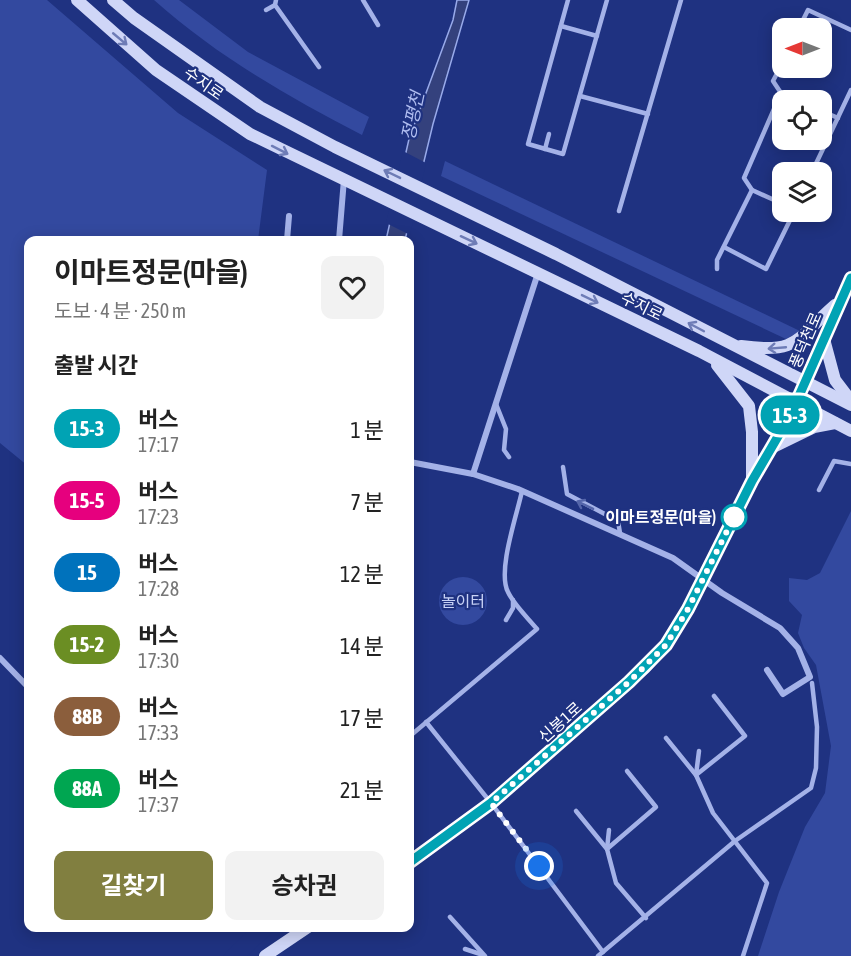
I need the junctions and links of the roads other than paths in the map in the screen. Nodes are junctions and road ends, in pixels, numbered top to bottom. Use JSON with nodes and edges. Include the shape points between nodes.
{"nodes":[{"id":1,"x":77,"y":0,"type":"edge"},
{"id":2,"x":113,"y":0,"type":"edge"},
{"id":3,"x":363,"y":0,"type":"edge"},
{"id":4,"x":568,"y":0,"type":"edge"},
{"id":5,"x":607,"y":0,"type":"edge"},
{"id":6,"x":681,"y":0,"type":"edge"},
{"id":7,"x":276,"y":3,"type":"edge"},
{"id":8,"x":266,"y":10,"type":"dead end"},
{"id":9,"x":804,"y":18,"type":"edge"},
{"id":10,"x":825,"y":18,"type":"edge"},
{"id":11,"x":832,"y":21,"type":"edge"},
{"id":12,"x":378,"y":25,"type":"dead end"},
{"id":13,"x":561,"y":26,"type":"junction"},
{"id":14,"x":851,"y":30,"type":"edge"},
{"id":15,"x":597,"y":36,"type":"junction"},
{"id":16,"x":319,"y":67,"type":"dead end"},
{"id":17,"x":851,"y":90,"type":"edge"},
{"id":18,"x":580,"y":96,"type":"junction"},
{"id":19,"x":648,"y":114,"type":"junction"},
{"id":20,"x":772,"y":114,"type":"edge"},
{"id":21,"x":832,"y":115,"type":"edge"},
{"id":22,"x":838,"y":118,"type":"junction"},
{"id":23,"x":549,"y":134,"type":"dead end"},
{"id":24,"x":545,"y":149,"type":"junction"},
{"id":25,"x":817,"y":162,"type":"edge"},
{"id":26,"x":344,"y":179,"type":"junction"},
{"id":27,"x":752,"y":190,"type":"junction"},
{"id":28,"x":772,"y":199,"type":"edge"},
{"id":29,"x":619,"y":211,"type":"dead end"},
{"id":30,"x":289,"y":216,"type":"dead end"},
{"id":31,"x":789,"y":222,"type":"edge"},
{"id":32,"x":286,"y":236,"type":"edge"},
{"id":33,"x":339,"y":236,"type":"edge"},
{"id":34,"x":724,"y":247,"type":"junction"},
{"id":35,"x":717,"y":269,"type":"dead end"},
{"id":36,"x":537,"y":273,"type":"junction"},
{"id":37,"x":851,"y":278,"type":"edge"},
{"id":38,"x":839,"y":302,"type":"junction"},
{"id":39,"x":823,"y":337,"type":"junction"},
{"id":40,"x":731,"y":345,"type":"junction"},
{"id":41,"x":713,"y":359,"type":"junction"},
{"id":42,"x":804,"y":383,"type":"junction"},
{"id":43,"x":851,"y":403,"type":"edge"},
{"id":44,"x":496,"y":404,"type":"junction"},
{"id":45,"x":795,"y":404,"type":"junction"},
{"id":46,"x":835,"y":423,"type":"junction"},
{"id":47,"x":851,"y":430,"type":"edge"},
{"id":48,"x":772,"y":447,"type":"junction"},
{"id":49,"x":509,"y":457,"type":"dead end"},
{"id":50,"x":414,"y":463,"type":"edge"},
{"id":51,"x":851,"y":464,"type":"edge"},
{"id":52,"x":563,"y":467,"type":"dead end"},
{"id":53,"x":473,"y":474,"type":"junction"},
{"id":54,"x":752,"y":481,"type":"junction"},
{"id":55,"x":819,"y":490,"type":"dead end"},
{"id":56,"x":522,"y":491,"type":"junction"},
{"id":57,"x":620,"y":533,"type":"junction"},
{"id":58,"x":703,"y":579,"type":"junction"},
{"id":59,"x":513,"y":600,"type":"junction"},
{"id":60,"x":506,"y":620,"type":"dead end"},
{"id":61,"x":0,"y":658,"type":"edge"},
{"id":62,"x":767,"y":670,"type":"dead end"},
{"id":63,"x":24,"y":683,"type":"edge"},
{"id":64,"x":812,"y":683,"type":"dead end"},
{"id":65,"x":714,"y":696,"type":"dead end"},
{"id":66,"x":426,"y":722,"type":"junction"},
{"id":67,"x":414,"y":732,"type":"edge"},
{"id":68,"x":666,"y":738,"type":"dead end"},
{"id":69,"x":699,"y":752,"type":"dead end"},
{"id":70,"x":627,"y":771,"type":"dead end"},
{"id":71,"x":696,"y":775,"type":"junction"},
{"id":72,"x":491,"y":803,"type":"junction"},
{"id":73,"x":576,"y":811,"type":"dead end"},
{"id":74,"x":609,"y":830,"type":"dead end"},
{"id":75,"x":735,"y":841,"type":"junction"},
{"id":76,"x":607,"y":849,"type":"junction"},
{"id":77,"x":414,"y":859,"type":"edge"},
{"id":78,"x":450,"y":917,"type":"dead end"},
{"id":79,"x":645,"y":918,"type":"junction"},
{"id":80,"x":300,"y":932,"type":"edge"},
{"id":81,"x":465,"y":949,"type":"dead end"},
{"id":82,"x":600,"y":954,"type":"edge"},
{"id":83,"x":265,"y":956,"type":"edge"},
{"id":84,"x":485,"y":956,"type":"edge"},
{"id":85,"x":743,"y":956,"type":"edge"}],
"edges":[{"from":1,"to":26,"type":"main road","name":"수지로","one_way":true,"via":[[156,70],[216,112],[284,152]]},
{"from":40,"to":2,"type":"main road","name":"수지로","one_way":true,"via":[[260,107]]},
{"from":3,"to":12,"type":"lane"},
{"from":4,"to":13,"type":"lane"},
{"from":5,"to":15,"type":"lane"},
{"from":6,"to":19,"type":"lane"},
{"from":7,"to":8,"type":"lane"},
{"from":7,"to":16,"type":"lane"},
{"from":9,"to":10,"type":"lane","via":[[808,10]]},
{"from":11,"to":14,"type":"lane"},
{"from":13,"to":15,"type":"lane"},
{"from":13,"to":24,"type":"lane","via":[[528,144]]},
{"from":15,"to":18,"type":"lane"},
{"from":17,"to":22,"type":"lane"},
{"from":18,"to":19,"type":"lane"},
{"from":18,"to":24,"type":"lane","via":[[563,154]]},
{"from":19,"to":29,"type":"lane"},
{"from":20,"to":27,"type":"lane","via":[[744,178]]},
{"from":21,"to":22,"type":"lane"},
{"from":22,"to":25,"type":"lane"},
{"from":23,"to":24,"type":"lane"},
{"from":26,"to":33,"type":"street"},
{"from":26,"to":36,"type":"main road","name":"수지로","one_way":true},
{"from":27,"to":28,"type":"lane"},
{"from":27,"to":34,"type":"lane"},
{"from":30,"to":32,"type":"street"},
{"from":31,"to":34,"type":"lane","via":[[766,269]]},
{"from":34,"to":35,"type":"lane"},
{"from":36,"to":41,"type":"main road","name":"수지로","one_way":true},
{"from":36,"to":44,"type":"street"},
{"from":37,"to":38,"type":"main road","name":"풍덕천로"},
{"from":38,"to":39,"type":"main road","name":"풍덕천로"},
{"from":38,"to":40,"type":"main road","one_way":true,"via":[[801,340],[787,348]]},
{"from":39,"to":42,"type":"main road","name":"풍덕천로"},
{"from":39,"to":43,"type":"main road","via":[[835,380]]},
{"from":40,"to":42,"type":"main road","name":"수지로"},
{"from":41,"to":45,"type":"main road","name":"수지로"},
{"from":41,"to":54,"type":"main road","via":[[749,406]]},
{"from":42,"to":43,"type":"main road","name":"수지로"},
{"from":42,"to":45,"type":"main road","name":"신봉1로"},
{"from":44,"to":49,"type":"lane","via":[[506,429],[504,450]]},
{"from":44,"to":53,"type":"street"},
{"from":45,"to":46,"type":"main road","name":"수지로"},
{"from":45,"to":48,"type":"main road","name":"신봉1로"},
{"from":46,"to":47,"type":"main road","name":"수지로"},
{"from":46,"to":48,"type":"main road","via":[[814,426]]},
{"from":48,"to":54,"type":"main road","name":"신봉1로"},
{"from":50,"to":53,"type":"street"},
{"from":51,"to":55,"type":"lane","via":[[834,461]]},
{"from":57,"to":52,"type":"lane","one_way":true,"via":[[618,521],[567,494]]},
{"from":53,"to":56,"type":"street"},
{"from":54,"to":58,"type":"main road","name":"신봉1로"},
{"from":56,"to":57,"type":"street"},
{"from":56,"to":59,"type":"lane","via":[[504,568],[506,588]]},
{"from":57,"to":58,"type":"street","via":[[673,558]]},
{"from":58,"to":62,"type":"street","via":[[780,628],[798,648],[810,677],[783,694]]},
{"from":58,"to":72,"type":"main road","name":"신봉1로","via":[[656,657]]},
{"from":59,"to":60,"type":"lane"},
{"from":59,"to":66,"type":"lane","via":[[537,629]]},
{"from":61,"to":63,"type":"street"},
{"from":64,"to":75,"type":"lane","via":[[817,727],[813,785]]},
{"from":65,"to":71,"type":"lane","via":[[745,736]]},
{"from":66,"to":67,"type":"lane"},
{"from":66,"to":72,"type":"lane"},
{"from":68,"to":71,"type":"lane"},
{"from":69,"to":71,"type":"lane"},
{"from":70,"to":76,"type":"lane","via":[[656,807]]},
{"from":71,"to":75,"type":"lane","via":[[713,813]]},
{"from":72,"to":77,"type":"main road","name":"신봉1로"},
{"from":72,"to":82,"type":"lane"},
{"from":73,"to":76,"type":"lane"},
{"from":74,"to":76,"type":"lane"},
{"from":75,"to":79,"type":"lane"},
{"from":75,"to":85,"type":"lane","via":[[767,883]]},
{"from":76,"to":79,"type":"lane","via":[[616,883]]},
{"from":78,"to":84,"type":"lane"},
{"from":79,"to":82,"type":"lane"},
{"from":80,"to":83,"type":"main road"},
{"from":81,"to":84,"type":"lane"}]}
